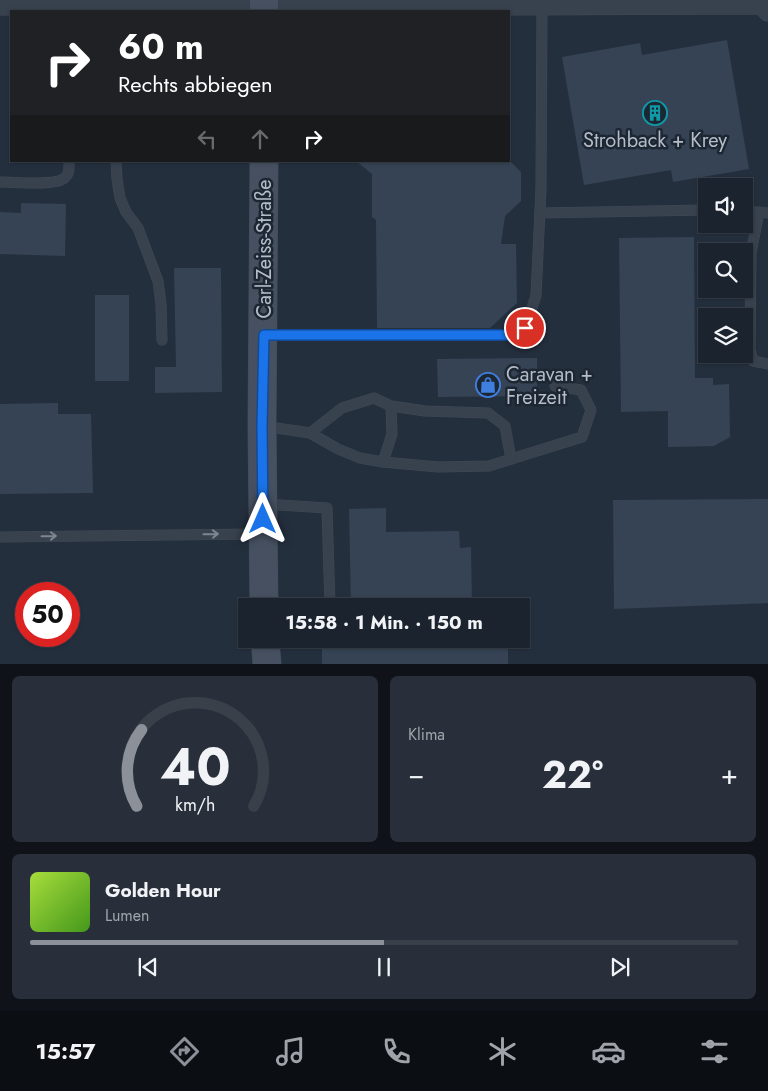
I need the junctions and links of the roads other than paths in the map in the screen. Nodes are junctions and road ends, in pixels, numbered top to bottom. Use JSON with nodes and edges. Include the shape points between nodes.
{"nodes":[{"id":1,"x":5,"y":3,"type":"edge"},
{"id":2,"x":542,"y":5,"type":"junction"},
{"id":3,"x":264,"y":6,"type":"edge"},
{"id":4,"x":68,"y":8,"type":"edge"},
{"id":5,"x":116,"y":8,"type":"edge"},
{"id":6,"x":768,"y":11,"type":"edge"},
{"id":7,"x":69,"y":162,"type":"edge"},
{"id":8,"x":116,"y":162,"type":"edge"},
{"id":9,"x":264,"y":162,"type":"edge"},
{"id":10,"x":0,"y":182,"type":"edge"},
{"id":11,"x":698,"y":210,"type":"edge"},
{"id":12,"x":540,"y":213,"type":"junction"},
{"id":13,"x":764,"y":213,"type":"edge"},
{"id":14,"x":264,"y":335,"type":"junction"},
{"id":15,"x":162,"y":340,"type":"dead end"},
{"id":16,"x":768,"y":364,"type":"edge"},
{"id":17,"x":555,"y":386,"type":"dead end"},
{"id":18,"x":391,"y":406,"type":"junction"},
{"id":19,"x":262,"y":426,"type":"junction"},
{"id":20,"x":310,"y":433,"type":"junction"},
{"id":21,"x":511,"y":459,"type":"junction"},
{"id":22,"x":383,"y":462,"type":"junction"},
{"id":23,"x":263,"y":504,"type":"junction"},
{"id":24,"x":263,"y":534,"type":"junction"},
{"id":25,"x":0,"y":537,"type":"edge"},
{"id":26,"x":264,"y":598,"type":"edge"},
{"id":27,"x":330,"y":598,"type":"edge"},
{"id":28,"x":266,"y":648,"type":"edge"},
{"id":29,"x":267,"y":664,"type":"edge"}],
"edges":[{"from":1,"to":4,"type":"street"},
{"from":2,"to":3,"type":"street"},
{"from":2,"to":6,"type":"street","via":[[762,4]]},
{"from":2,"to":12,"type":"lane"},
{"from":3,"to":5,"type":"street"},
{"from":4,"to":5,"type":"street"},
{"from":7,"to":10,"type":"lane","via":[[69,172],[64,179]]},
{"from":8,"to":15,"type":"lane","via":[[120,198],[138,228],[158,281]]},
{"from":9,"to":14,"type":"main road","name":"Carl-Zeiss-Straße"},
{"from":11,"to":12,"type":"lane"},
{"from":12,"to":14,"type":"lane","via":[[536,296],[525,328],[510,335]]},
{"from":13,"to":16,"type":"lane","via":[[751,253],[750,350],[753,361]]},
{"from":14,"to":19,"type":"main road","name":"Carl-Zeiss-Straße"},
{"from":17,"to":21,"type":"lane","via":[[581,390],[591,410],[582,437]]},
{"from":18,"to":20,"type":"lane","via":[[374,398],[342,408]]},
{"from":18,"to":21,"type":"lane","via":[[425,411],[488,413],[505,426]]},
{"from":18,"to":22,"type":"lane","via":[[392,434]]},
{"from":19,"to":20,"type":"lane"},
{"from":19,"to":23,"type":"main road","name":"Carl-Zeiss-Straße"},
{"from":20,"to":22,"type":"lane","via":[[360,458]]},
{"from":21,"to":22,"type":"lane","via":[[489,466],[438,468]]},
{"from":23,"to":24,"type":"main road","name":"Carl-Zeiss-Straße"},
{"from":23,"to":27,"type":"lane","via":[[327,508]]},
{"from":25,"to":24,"type":"lane","one_way":true},
{"from":24,"to":26,"type":"main road","name":"Carl-Zeiss-Straße"},
{"from":28,"to":29,"type":"main road"}]}
